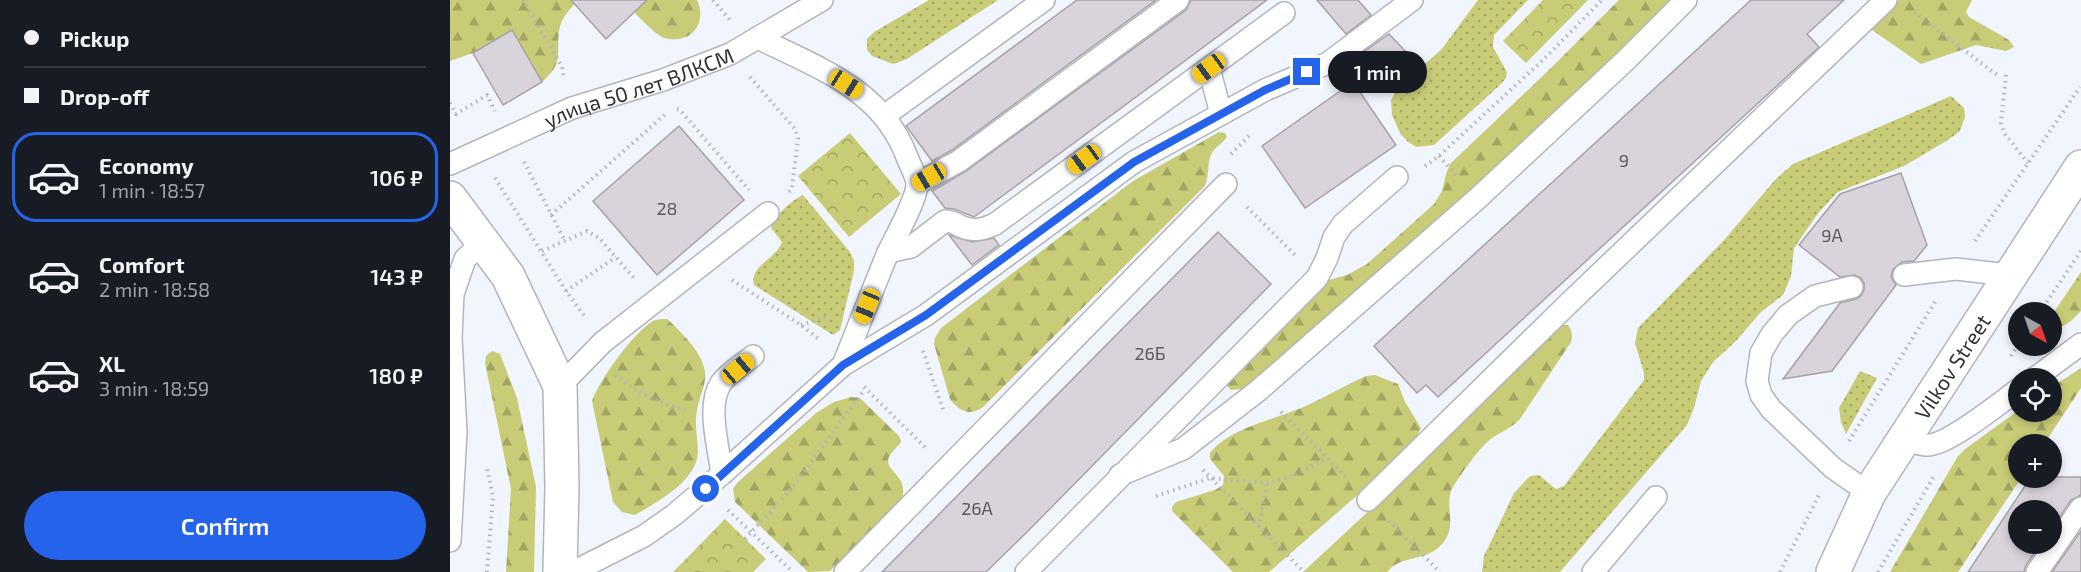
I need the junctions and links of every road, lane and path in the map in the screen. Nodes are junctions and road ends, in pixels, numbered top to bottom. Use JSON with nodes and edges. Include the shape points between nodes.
{"nodes":[{"id":1,"x":523,"y":0,"type":"edge"},
{"id":2,"x":822,"y":0,"type":"edge"},
{"id":3,"x":1044,"y":0,"type":"edge"},
{"id":4,"x":1178,"y":0,"type":"edge"},
{"id":5,"x":1412,"y":0,"type":"edge"},
{"id":6,"x":1602,"y":0,"type":"edge"},
{"id":7,"x":1686,"y":0,"type":"edge"},
{"id":8,"x":1886,"y":0,"type":"edge"},
{"id":9,"x":1908,"y":7,"type":"dead end"},
{"id":10,"x":1284,"y":13,"type":"dead end"},
{"id":11,"x":758,"y":39,"type":"junction"},
{"id":12,"x":1209,"y":68,"type":"junction"},
{"id":13,"x":1997,"y":75,"type":"dead end"},
{"id":14,"x":2006,"y":75,"type":"dead end"},
{"id":15,"x":560,"y":83,"type":"dead end"},
{"id":16,"x":2080,"y":87,"type":"edge"},
{"id":17,"x":487,"y":95,"type":"dead end"},
{"id":18,"x":769,"y":99,"type":"dead end"},
{"id":19,"x":450,"y":103,"type":"edge"},
{"id":20,"x":1221,"y":114,"type":"junction"},
{"id":21,"x":884,"y":116,"type":"junction"},
{"id":22,"x":510,"y":137,"type":"junction"},
{"id":23,"x":479,"y":152,"type":"junction"},
{"id":24,"x":1439,"y":156,"type":"junction"},
{"id":25,"x":2028,"y":163,"type":"junction"},
{"id":26,"x":450,"y":164,"type":"edge"},
{"id":27,"x":2081,"y":167,"type":"edge"},
{"id":28,"x":1454,"y":173,"type":"dead end"},
{"id":29,"x":1397,"y":177,"type":"joint"},
{"id":30,"x":917,"y":184,"type":"junction"},
{"id":31,"x":1226,"y":184,"type":"dead end"},
{"id":32,"x":787,"y":196,"type":"dead end"},
{"id":33,"x":450,"y":198,"type":"edge"},
{"id":34,"x":1244,"y":203,"type":"dead end"},
{"id":35,"x":768,"y":213,"type":"joint"},
{"id":36,"x":551,"y":215,"type":"junction"},
{"id":37,"x":565,"y":241,"type":"junction"},
{"id":38,"x":482,"y":243,"type":"junction"},
{"id":39,"x":2081,"y":250,"type":"edge"},
{"id":40,"x":542,"y":251,"type":"junction"},
{"id":41,"x":888,"y":252,"type":"junction"},
{"id":42,"x":616,"y":257,"type":"junction"},
{"id":43,"x":1301,"y":261,"type":"dead end"},
{"id":44,"x":1956,"y":269,"type":"junction"},
{"id":45,"x":1904,"y":275,"type":"dead end"},
{"id":46,"x":2009,"y":276,"type":"junction"},
{"id":47,"x":731,"y":280,"type":"dead end"},
{"id":48,"x":1852,"y":287,"type":"dead end"},
{"id":49,"x":566,"y":291,"type":"junction"},
{"id":50,"x":655,"y":301,"type":"junction"},
{"id":51,"x":2047,"y":302,"type":"edge"},
{"id":52,"x":820,"y":340,"type":"dead end"},
{"id":53,"x":603,"y":342,"type":"junction"},
{"id":54,"x":2081,"y":344,"type":"edge"},
{"id":55,"x":922,"y":348,"type":"dead end"},
{"id":56,"x":753,"y":356,"type":"dead end"},
{"id":57,"x":843,"y":365,"type":"junction"},
{"id":58,"x":2049,"y":368,"type":"edge"},
{"id":59,"x":873,"y":381,"type":"dead end"},
{"id":60,"x":560,"y":386,"type":"junction"},
{"id":61,"x":1259,"y":390,"type":"junction"},
{"id":62,"x":2008,"y":397,"type":"edge"},
{"id":63,"x":885,"y":408,"type":"dead end"},
{"id":64,"x":944,"y":412,"type":"dead end"},
{"id":65,"x":714,"y":417,"type":"junction"},
{"id":66,"x":909,"y":431,"type":"dead end"},
{"id":67,"x":1904,"y":439,"type":"junction"},
{"id":68,"x":1833,"y":468,"type":"junction"},
{"id":69,"x":722,"y":474,"type":"junction"},
{"id":70,"x":1120,"y":475,"type":"junction"},
{"id":71,"x":1210,"y":478,"type":"junction"},
{"id":72,"x":1267,"y":483,"type":"junction"},
{"id":73,"x":1869,"y":493,"type":"junction"},
{"id":74,"x":1656,"y":498,"type":"dead end"},
{"id":75,"x":1147,"y":500,"type":"dead end"},
{"id":76,"x":1368,"y":500,"type":"dead end"},
{"id":77,"x":452,"y":501,"type":"edge"},
{"id":78,"x":2081,"y":508,"type":"edge"},
{"id":79,"x":1259,"y":528,"type":"junction"},
{"id":80,"x":752,"y":532,"type":"junction"},
{"id":81,"x":745,"y":539,"type":"dead end"},
{"id":82,"x":450,"y":541,"type":"edge"},
{"id":83,"x":1417,"y":549,"type":"dead end"},
{"id":84,"x":560,"y":572,"type":"edge"},
{"id":85,"x":573,"y":572,"type":"edge"},
{"id":86,"x":792,"y":572,"type":"edge"},
{"id":87,"x":845,"y":572,"type":"edge"},
{"id":88,"x":1026,"y":572,"type":"edge"},
{"id":89,"x":1304,"y":572,"type":"edge"},
{"id":90,"x":1440,"y":572,"type":"edge"},
{"id":91,"x":1593,"y":572,"type":"edge"},
{"id":92,"x":1780,"y":572,"type":"edge"},
{"id":93,"x":1833,"y":572,"type":"edge"},
{"id":94,"x":2037,"y":572,"type":"edge"}],
"edges":[{"from":1,"to":15,"type":"path","via":[[562,67],[565,76]]},
{"from":2,"to":11,"type":"lane","name":"улица 50 лет ВЛКСМ"},
{"from":3,"to":21,"type":"lane"},
{"from":4,"to":30,"type":"lane","via":[[959,161]]},
{"from":5,"to":20,"type":"lane","via":[[1328,63]]},
{"from":6,"to":24,"type":"path"},
{"from":7,"to":61,"type":"lane","via":[[1477,199]]},
{"from":8,"to":76,"type":"lane"},
{"from":9,"to":13,"type":"path"},
{"from":10,"to":12,"type":"lane"},
{"from":11,"to":21,"type":"lane","via":[[838,79],[864,95]]},
{"from":11,"to":22,"type":"lane","name":"улица 50 лет ВЛКСМ","via":[[663,80],[590,101]]},
{"from":12,"to":20,"type":"lane"},
{"from":12,"to":41,"type":"lane","via":[[995,224],[970,230],[945,221],[911,247]]},
{"from":14,"to":25,"type":"path","via":[[2001,123],[2004,133]]},
{"from":16,"to":25,"type":"path"},
{"from":17,"to":19,"type":"path","via":[[456,114]]},
{"from":18,"to":32,"type":"path","via":[[798,138],[792,188]]},
{"from":20,"to":57,"type":"lane","via":[[1134,162],[926,315]]},
{"from":21,"to":30,"type":"lane","via":[[901,140]]},
{"from":22,"to":23,"type":"lane","name":"улица 50 лет ВЛКСМ"},
{"from":22,"to":36,"type":"path"},
{"from":23,"to":26,"type":"lane","name":"улица 50 лет ВЛКСМ"},
{"from":23,"to":40,"type":"path"},
{"from":24,"to":28,"type":"path"},
{"from":24,"to":29,"type":"path","via":[[1428,165]]},
{"from":25,"to":44,"type":"path"},
{"from":27,"to":46,"type":"main road","name":"Vilkov Street"},
{"from":29,"to":70,"type":"lane","via":[[1343,224],[1317,278]]},
{"from":30,"to":41,"type":"lane"},
{"from":31,"to":87,"type":"lane"},
{"from":33,"to":38,"type":"main road"},
{"from":34,"to":43,"type":"path"},
{"from":35,"to":36,"type":"path","via":[[680,110],[672,108]]},
{"from":35,"to":50,"type":"lane"},
{"from":36,"to":37,"type":"path"},
{"from":37,"to":40,"type":"path"},
{"from":37,"to":42,"type":"path","via":[[587,231]]},
{"from":38,"to":60,"type":"main road","via":[[508,276]]},
{"from":38,"to":77,"type":"lane","via":[[465,260],[453,294],[456,432]]},
{"from":39,"to":51,"type":"path"},
{"from":40,"to":49,"type":"path"},
{"from":41,"to":57,"type":"lane"},
{"from":42,"to":49,"type":"path"},
{"from":42,"to":50,"type":"path"},
{"from":44,"to":45,"type":"lane"},
{"from":44,"to":46,"type":"lane"},
{"from":44,"to":68,"type":"path"},
{"from":46,"to":67,"type":"main road","name":"Vilkov Street"},
{"from":47,"to":52,"type":"path"},
{"from":48,"to":68,"type":"lane","via":[[1815,296],[1788,315],[1761,353],[1757,381],[1771,409]]},
{"from":49,"to":53,"type":"path"},
{"from":50,"to":53,"type":"lane"},
{"from":53,"to":60,"type":"lane"},
{"from":53,"to":65,"type":"path","via":[[614,374],[638,392],[660,403]]},
{"from":54,"to":58,"type":"lane"},
{"from":55,"to":64,"type":"path"},
{"from":56,"to":65,"type":"lane","via":[[722,382]]},
{"from":57,"to":69,"type":"lane"},
{"from":59,"to":80,"type":"path","via":[[792,488]]},
{"from":60,"to":84,"type":"main road"},
{"from":61,"to":70,"type":"lane","via":[[1183,449]]},
{"from":61,"to":72,"type":"path","via":[[1327,458],[1290,477]]},
{"from":62,"to":67,"type":"lane","via":[[1943,440],[1928,445]]},
{"from":63,"to":66,"type":"path"},
{"from":65,"to":69,"type":"lane"},
{"from":67,"to":73,"type":"main road","name":"Vilkov Street"},
{"from":68,"to":73,"type":"lane"},
{"from":68,"to":92,"type":"path"},
{"from":69,"to":85,"type":"lane","via":[[644,536]]},
{"from":70,"to":88,"type":"lane"},
{"from":71,"to":72,"type":"path"},
{"from":71,"to":75,"type":"path"},
{"from":71,"to":79,"type":"path"},
{"from":72,"to":79,"type":"path"},
{"from":73,"to":93,"type":"main road","name":"Vilkov Street"},
{"from":74,"to":91,"type":"lane"},
{"from":77,"to":82,"type":"lane"},
{"from":78,"to":94,"type":"lane"},
{"from":79,"to":89,"type":"path"},
{"from":80,"to":81,"type":"path"},
{"from":80,"to":86,"type":"path"},
{"from":83,"to":90,"type":"path"}]}
